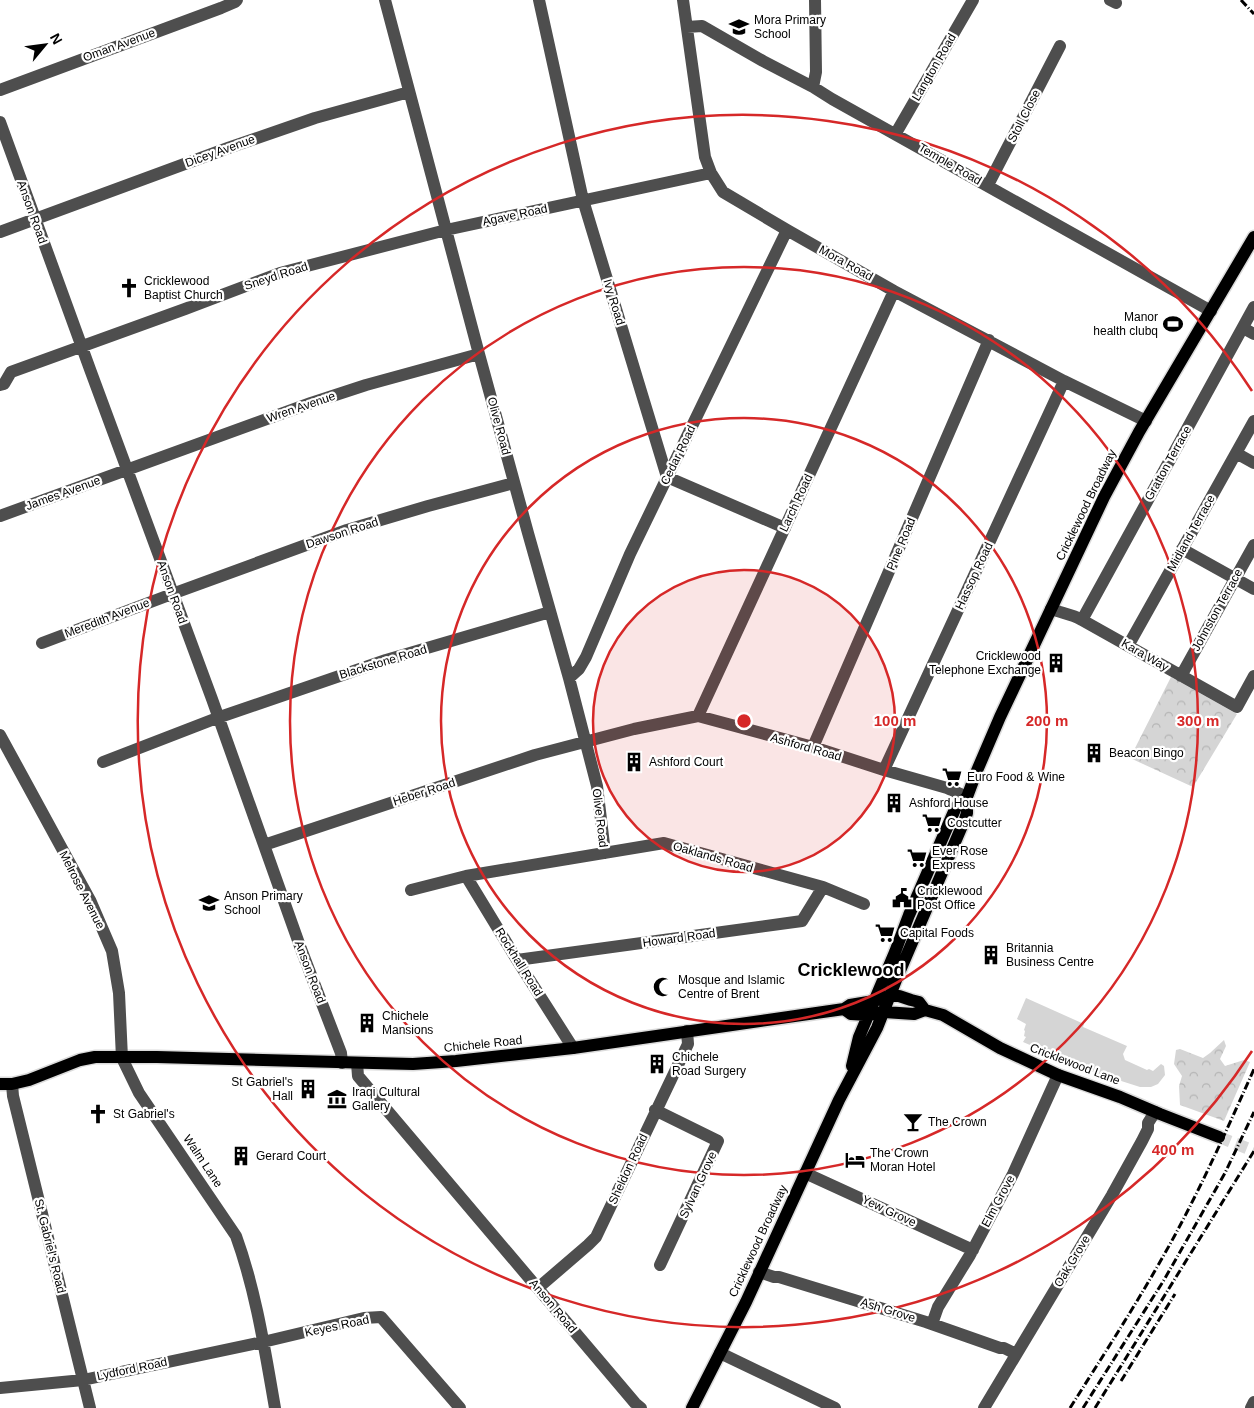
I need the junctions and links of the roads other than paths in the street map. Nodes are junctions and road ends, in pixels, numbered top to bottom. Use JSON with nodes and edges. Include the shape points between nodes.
{"nodes":[{"id":1,"x":237,"y":0,"type":"edge"},
{"id":2,"x":385,"y":0,"type":"edge"},
{"id":3,"x":539,"y":0,"type":"edge"},
{"id":4,"x":683,"y":0,"type":"edge"},
{"id":5,"x":815,"y":0,"type":"edge"},
{"id":6,"x":973,"y":0,"type":"edge"},
{"id":7,"x":687,"y":27,"type":"junction"},
{"id":8,"x":1060,"y":46,"type":"dead end"},
{"id":9,"x":813,"y":87,"type":"junction"},
{"id":10,"x":0,"y":90,"type":"edge"},
{"id":11,"x":409,"y":92,"type":"junction"},
{"id":12,"x":0,"y":122,"type":"edge"},
{"id":13,"x":896,"y":133,"type":"junction"},
{"id":14,"x":711,"y":173,"type":"junction"},
{"id":15,"x":988,"y":185,"type":"junction"},
{"id":16,"x":583,"y":200,"type":"junction"},
{"id":17,"x":35,"y":220,"type":"junction"},
{"id":18,"x":446,"y":230,"type":"junction"},
{"id":19,"x":787,"y":230,"type":"junction"},
{"id":20,"x":0,"y":232,"type":"edge"},
{"id":21,"x":1254,"y":237,"type":"edge"},
{"id":22,"x":894,"y":291,"type":"junction"},
{"id":23,"x":1254,"y":307,"type":"edge"},
{"id":24,"x":1211,"y":311,"type":"junction"},
{"id":25,"x":1248,"y":331,"type":"edge"},
{"id":26,"x":990,"y":340,"type":"junction"},
{"id":27,"x":82,"y":346,"type":"junction"},
{"id":28,"x":479,"y":354,"type":"junction"},
{"id":29,"x":6,"y":369,"type":"edge"},
{"id":30,"x":1064,"y":381,"type":"junction"},
{"id":31,"x":0,"y":385,"type":"edge"},
{"id":32,"x":1254,"y":421,"type":"edge"},
{"id":33,"x":1146,"y":422,"type":"junction"},
{"id":34,"x":1236,"y":453,"type":"junction"},
{"id":35,"x":1254,"y":463,"type":"edge"},
{"id":36,"x":126,"y":470,"type":"junction"},
{"id":37,"x":667,"y":476,"type":"junction"},
{"id":38,"x":514,"y":483,"type":"junction"},
{"id":39,"x":0,"y":516,"type":"edge"},
{"id":40,"x":785,"y":528,"type":"junction"},
{"id":41,"x":1254,"y":545,"type":"edge"},
{"id":42,"x":1182,"y":549,"type":"junction"},
{"id":43,"x":1235,"y":578,"type":"junction"},
{"id":44,"x":1254,"y":589,"type":"edge"},
{"id":45,"x":172,"y":594,"type":"junction"},
{"id":46,"x":1051,"y":608,"type":"junction"},
{"id":47,"x":550,"y":612,"type":"junction"},
{"id":48,"x":1082,"y":620,"type":"junction"},
{"id":49,"x":42,"y":643,"type":"dead end"},
{"id":50,"x":1128,"y":646,"type":"junction"},
{"id":51,"x":1181,"y":676,"type":"junction"},
{"id":52,"x":1254,"y":676,"type":"edge"},
{"id":53,"x":569,"y":678,"type":"junction"},
{"id":54,"x":698,"y":716,"type":"junction"},
{"id":55,"x":217,"y":718,"type":"junction"},
{"id":56,"x":0,"y":735,"type":"edge"},
{"id":57,"x":585,"y":743,"type":"junction"},
{"id":58,"x":813,"y":747,"type":"junction"},
{"id":59,"x":103,"y":762,"type":"dead end"},
{"id":60,"x":884,"y":770,"type":"junction"},
{"id":61,"x":967,"y":797,"type":"junction"},
{"id":62,"x":264,"y":845,"type":"junction"},
{"id":63,"x":605,"y":853,"type":"junction"},
{"id":64,"x":466,"y":876,"type":"junction"},
{"id":65,"x":824,"y":887,"type":"junction"},
{"id":66,"x":411,"y":890,"type":"dead end"},
{"id":67,"x":864,"y":904,"type":"dead end"},
{"id":68,"x":517,"y":960,"type":"junction"},
{"id":69,"x":890,"y":996,"type":"junction"},
{"id":70,"x":874,"y":1001,"type":"junction"},
{"id":71,"x":844,"y":1009,"type":"junction"},
{"id":72,"x":925,"y":1010,"type":"junction"},
{"id":73,"x":884,"y":1012,"type":"junction"},
{"id":74,"x":868,"y":1015,"type":"junction"},
{"id":75,"x":687,"y":1031,"type":"junction"},
{"id":76,"x":573,"y":1048,"type":"junction"},
{"id":77,"x":122,"y":1058,"type":"junction"},
{"id":78,"x":342,"y":1063,"type":"junction"},
{"id":79,"x":357,"y":1063,"type":"junction"},
{"id":80,"x":1058,"y":1075,"type":"junction"},
{"id":81,"x":6,"y":1084,"type":"edge"},
{"id":82,"x":847,"y":1084,"type":"junction"},
{"id":83,"x":655,"y":1110,"type":"junction"},
{"id":84,"x":1155,"y":1112,"type":"junction"},
{"id":85,"x":1219,"y":1137,"type":"tunnel mouth"},
{"id":86,"x":805,"y":1172,"type":"junction"},
{"id":87,"x":972,"y":1250,"type":"junction"},
{"id":88,"x":660,"y":1265,"type":"dead end"},
{"id":89,"x":759,"y":1272,"type":"junction"},
{"id":90,"x":538,"y":1288,"type":"junction"},
{"id":91,"x":932,"y":1324,"type":"junction"},
{"id":92,"x":263,"y":1342,"type":"junction"},
{"id":93,"x":720,"y":1353,"type":"junction"},
{"id":94,"x":1016,"y":1354,"type":"junction"},
{"id":95,"x":83,"y":1380,"type":"junction"},
{"id":96,"x":0,"y":1388,"type":"edge"},
{"id":97,"x":1254,"y":1402,"type":"edge"},
{"id":98,"x":90,"y":1408,"type":"edge"},
{"id":99,"x":275,"y":1408,"type":"edge"},
{"id":100,"x":460,"y":1408,"type":"edge"},
{"id":101,"x":641,"y":1408,"type":"edge"},
{"id":102,"x":692,"y":1408,"type":"edge"},
{"id":103,"x":835,"y":1408,"type":"edge"},
{"id":104,"x":984,"y":1408,"type":"edge"},
{"id":105,"x":1251,"y":1408,"type":"edge"}],
"edges":[{"from":1,"to":10,"type":"street","name":"Oman Avenue"},
{"from":2,"to":11,"type":"street","name":"Olive Road"},
{"from":3,"to":16,"type":"street","name":"Ivy Road"},
{"from":4,"to":7,"type":"street","name":"Mora Road"},
{"from":5,"to":9,"type":"street","via":[[816,72]]},
{"from":6,"to":13,"type":"street","name":"Langton Road"},
{"from":7,"to":9,"type":"street","name":"Temple Road","via":[[702,26]]},
{"from":7,"to":14,"type":"street","name":"Mora Road","via":[[704,157]]},
{"from":8,"to":15,"type":"street","name":"Stoll Close"},
{"from":9,"to":13,"type":"street","name":"Temple Road"},
{"from":11,"to":17,"type":"street","name":"Dicey Avenue","via":[[315,118]]},
{"from":11,"to":18,"type":"street","name":"Olive Road"},
{"from":12,"to":17,"type":"street","name":"Anson Road"},
{"from":13,"to":15,"type":"street","name":"Temple Road"},
{"from":14,"to":16,"type":"street","name":"Agave Road"},
{"from":14,"to":19,"type":"street","name":"Mora Road","via":[[724,192]]},
{"from":15,"to":24,"type":"street","name":"Temple Road"},
{"from":16,"to":18,"type":"street","name":"Agave Road"},
{"from":16,"to":37,"type":"street","name":"Ivy Road"},
{"from":17,"to":20,"type":"street","name":"Dicey Avenue"},
{"from":17,"to":27,"type":"street","name":"Anson Road"},
{"from":18,"to":27,"type":"street","name":"Sneyd Road","via":[[280,273]]},
{"from":18,"to":28,"type":"street","name":"Olive Road"},
{"from":19,"to":22,"type":"street","name":"Mora Road"},
{"from":19,"to":37,"type":"street","name":"Cedar Road"},
{"from":21,"to":24,"type":"main road","name":"Cricklewood Broadway"},
{"from":22,"to":26,"type":"street","name":"Mora Road"},
{"from":22,"to":40,"type":"street","name":"Larch Road"},
{"from":23,"to":25,"type":"street","name":"Gratton Terrace"},
{"from":24,"to":33,"type":"main road","name":"Cricklewood Broadway"},
{"from":25,"to":48,"type":"street","name":"Gratton Terrace"},
{"from":26,"to":30,"type":"street","name":"Mora Road"},
{"from":26,"to":58,"type":"street","name":"Pine Road"},
{"from":27,"to":29,"type":"street","name":"Sneyd Road"},
{"from":27,"to":36,"type":"street","name":"Anson Road"},
{"from":28,"to":36,"type":"street","name":"Wren Avenue","via":[[311,403]]},
{"from":28,"to":38,"type":"street","name":"Olive Road"},
{"from":29,"to":31,"type":"street","via":[[4,384]]},
{"from":30,"to":33,"type":"street","name":"Mora Road"},
{"from":30,"to":60,"type":"street","name":"Hassop Road"},
{"from":32,"to":34,"type":"street","name":"Midland Terrace"},
{"from":33,"to":46,"type":"main road","name":"Cricklewood Broadway","via":[[1120,465]]},
{"from":34,"to":35,"type":"street"},
{"from":34,"to":42,"type":"street","name":"Midland Terrace"},
{"from":36,"to":39,"type":"street","name":"James Avenue"},
{"from":36,"to":45,"type":"street","name":"Anson Road"},
{"from":37,"to":40,"type":"street"},
{"from":37,"to":53,"type":"street","name":"Cedar Road","via":[[586,657]]},
{"from":38,"to":45,"type":"street","name":"Dawson Road","via":[[347,530]]},
{"from":38,"to":47,"type":"street","name":"Olive Road"},
{"from":40,"to":54,"type":"street","name":"Larch Road"},
{"from":41,"to":43,"type":"street","name":"Johnston Terrace"},
{"from":42,"to":43,"type":"street"},
{"from":42,"to":50,"type":"street","name":"Midland Terrace"},
{"from":43,"to":44,"type":"street"},
{"from":43,"to":51,"type":"street","name":"Johnston Terrace"},
{"from":45,"to":49,"type":"street","name":"Meredith Avenue"},
{"from":45,"to":55,"type":"street","name":"Anson Road"},
{"from":46,"to":48,"type":"street","name":"Kara Way"},
{"from":46,"to":61,"type":"main road","name":"Cricklewood Broadway"},
{"from":47,"to":53,"type":"street","name":"Olive Road"},
{"from":47,"to":55,"type":"street","name":"Blackstone Road","via":[[386,660]]},
{"from":48,"to":50,"type":"street","name":"Kara Way"},
{"from":50,"to":51,"type":"street","name":"Kara Way"},
{"from":51,"to":52,"type":"street","name":"Kara Way","via":[[1237,707]]},
{"from":53,"to":57,"type":"street","name":"Olive Road"},
{"from":54,"to":57,"type":"street","name":"Ashford Road"},
{"from":54,"to":58,"type":"street","name":"Ashford Road"},
{"from":55,"to":59,"type":"street","name":"Blackstone Road"},
{"from":55,"to":62,"type":"street","name":"Anson Road"},
{"from":56,"to":77,"type":"street","name":"Melrose Avenue","via":[[90,900],[112,951],[119,993]]},
{"from":57,"to":62,"type":"street","name":"Heber Road","via":[[535,755]]},
{"from":57,"to":63,"type":"street","name":"Olive Road","via":[[597,786]]},
{"from":58,"to":60,"type":"street","name":"Ashford Road"},
{"from":60,"to":61,"type":"street","name":"Ashford Road"},
{"from":61,"to":69,"type":"main road","name":"Cricklewood Broadway","via":[[965,819]]},
{"from":61,"to":70,"type":"main road","name":"Cricklewood Broadway","via":[[953,813]]},
{"from":62,"to":78,"type":"street","name":"Anson Road"},
{"from":63,"to":64,"type":"street","name":"Oaklands Road"},
{"from":63,"to":65,"type":"street","name":"Oaklands Road","via":[[664,843]]},
{"from":64,"to":66,"type":"street","name":"Oaklands Road"},
{"from":64,"to":68,"type":"street","name":"Rockhall Road"},
{"from":65,"to":67,"type":"street","name":"Oaklands Road"},
{"from":65,"to":68,"type":"street","name":"Howard Road","via":[[802,921]]},
{"from":68,"to":76,"type":"street","name":"Rockhall Road"},
{"from":69,"to":70,"type":"main road","name":"Chichele Road"},
{"from":69,"to":72,"type":"main road","name":"Cricklewood Lane","via":[[919,1002]]},
{"from":69,"to":73,"type":"main road","name":"Cricklewood Broadway"},
{"from":70,"to":71,"type":"main road","name":"Chichele Road"},
{"from":70,"to":74,"type":"main road","name":"Cricklewood Broadway"},
{"from":71,"to":74,"type":"main road","name":"Chichele Road","via":[[851,1014]]},
{"from":71,"to":75,"type":"main road","name":"Chichele Road"},
{"from":72,"to":73,"type":"main road","name":"Cricklewood Lane","via":[[914,1014]]},
{"from":72,"to":80,"type":"main road","name":"Cricklewood Lane","via":[[944,1015],[1000,1048]]},
{"from":73,"to":74,"type":"main road","name":"Cricklewood Lane"},
{"from":73,"to":82,"type":"main road","name":"Cricklewood Broadway"},
{"from":74,"to":82,"type":"main road","name":"Cricklewood Broadway"},
{"from":75,"to":76,"type":"main road","name":"Chichele Road"},
{"from":75,"to":83,"type":"street","name":"Sheldon Road","via":[[688,1044]]},
{"from":76,"to":79,"type":"main road","name":"Chichele Road","via":[[456,1062]]},
{"from":77,"to":78,"type":"main road","name":"Chichele Road"},
{"from":77,"to":81,"type":"main road","via":[[80,1060],[42,1075]]},
{"from":77,"to":92,"type":"street","name":"Walm Lane","via":[[139,1093],[236,1236],[245,1260]]},
{"from":78,"to":79,"type":"main road","name":"Chichele Road"},
{"from":79,"to":90,"type":"street","name":"Anson Road","via":[[358,1076]]},
{"from":80,"to":84,"type":"main road","name":"Cricklewood Lane"},
{"from":80,"to":87,"type":"street","name":"Elm Grove","via":[[1013,1174]]},
{"from":81,"to":95,"type":"street","name":"St. Gabriel's Road","via":[[12,1096]]},
{"from":82,"to":86,"type":"main road","name":"Cricklewood Broadway"},
{"from":83,"to":88,"type":"street","name":"Sylvan Grove","via":[[718,1141]]},
{"from":83,"to":90,"type":"street","name":"Sheldon Road","via":[[596,1237]]},
{"from":84,"to":85,"type":"main road","name":"Cricklewood Lane"},
{"from":84,"to":94,"type":"street","name":"Oak Grove","via":[[1107,1203]]},
{"from":86,"to":87,"type":"street","name":"Yew Grove"},
{"from":86,"to":89,"type":"main road","name":"Cricklewood Broadway"},
{"from":87,"to":91,"type":"street","name":"Elm Grove","via":[[938,1307]]},
{"from":89,"to":91,"type":"street","name":"Ash Grove"},
{"from":89,"to":93,"type":"main road","name":"Cricklewood Broadway"},
{"from":90,"to":101,"type":"street","name":"Anson Road"},
{"from":91,"to":94,"type":"street","name":"Ash Grove"},
{"from":92,"to":95,"type":"street","name":"Lydford Road"},
{"from":92,"to":99,"type":"street","name":"Walm Lane"},
{"from":92,"to":100,"type":"street","name":"Keyes Road","via":[[364,1318],[381,1317]]},
{"from":93,"to":102,"type":"main road","name":"Cricklewood Broadway"},
{"from":93,"to":103,"type":"street"},
{"from":94,"to":104,"type":"street","name":"Oak Grove"},
{"from":95,"to":96,"type":"street","name":"Lydford Road"},
{"from":95,"to":98,"type":"street","name":"St. Gabriel's Road"},
{"from":97,"to":105,"type":"street"}]}
